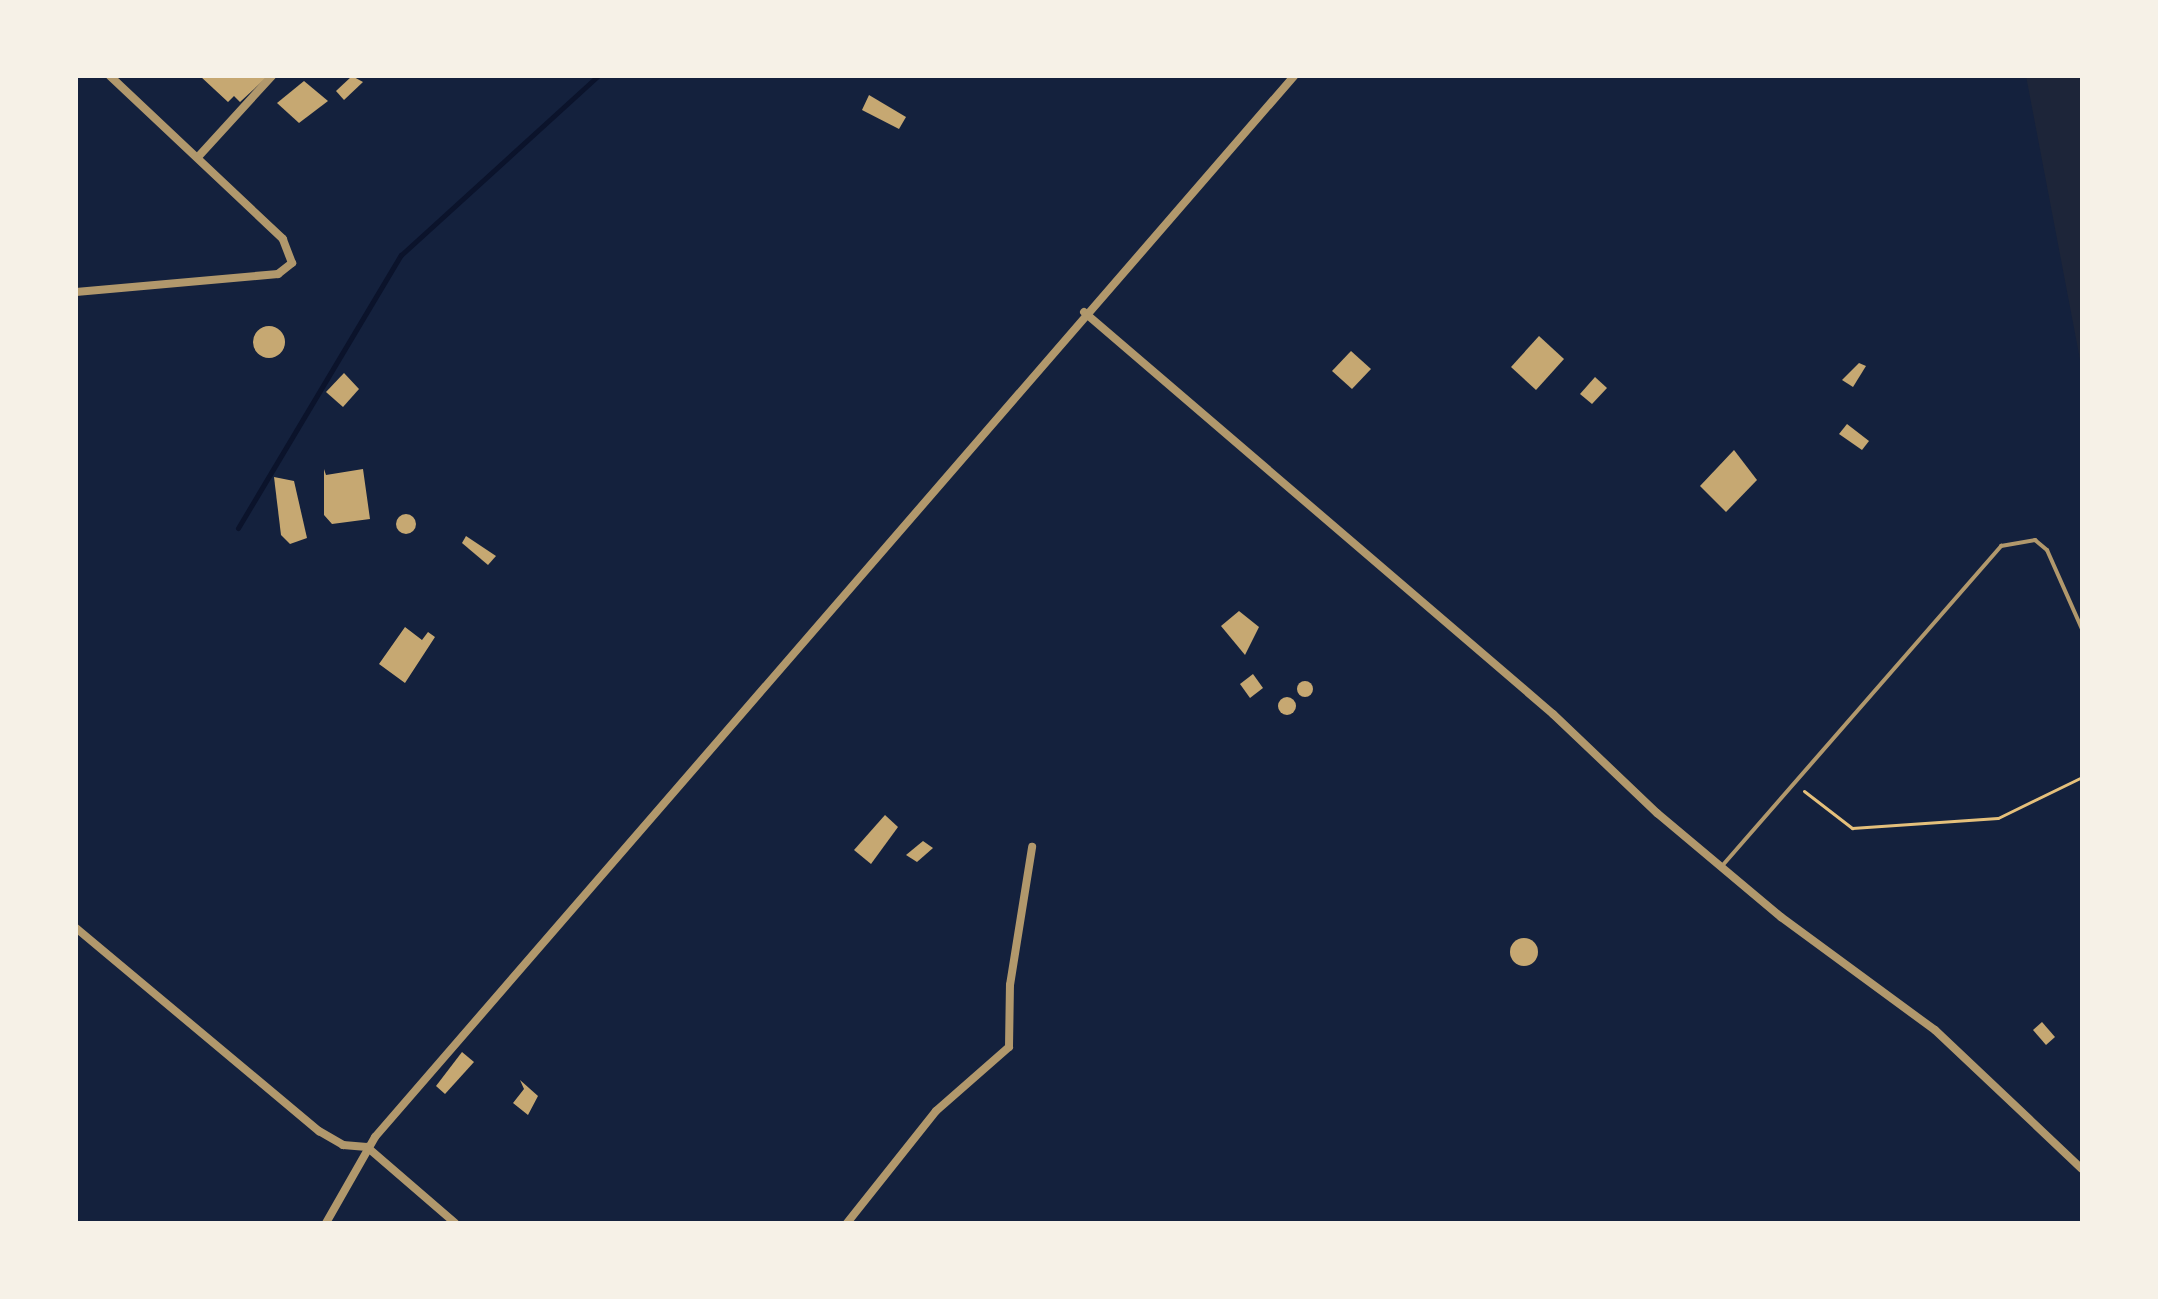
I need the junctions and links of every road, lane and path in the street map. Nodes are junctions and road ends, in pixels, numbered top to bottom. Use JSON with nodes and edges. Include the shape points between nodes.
{"nodes":[{"id":1,"x":110,"y":76,"type":"edge"},
{"id":2,"x":272,"y":76,"type":"edge"},
{"id":3,"x":1294,"y":76,"type":"edge"},
{"id":4,"x":198,"y":157,"type":"junction"},
{"id":5,"x":76,"y":292,"type":"edge"},
{"id":6,"x":1084,"y":312,"type":"junction"},
{"id":7,"x":2082,"y":629,"type":"edge"},
{"id":8,"x":2082,"y":777,"type":"edge"},
{"id":9,"x":1796,"y":782,"type":"junction"},
{"id":10,"x":1032,"y":847,"type":"dead end"},
{"id":11,"x":1722,"y":866,"type":"junction"},
{"id":12,"x":76,"y":928,"type":"edge"},
{"id":13,"x":367,"y":1147,"type":"junction"},
{"id":14,"x":2082,"y":1169,"type":"edge"},
{"id":15,"x":326,"y":1223,"type":"edge"},
{"id":16,"x":455,"y":1223,"type":"edge"},
{"id":17,"x":847,"y":1223,"type":"edge"}],
"edges":[{"from":1,"to":4,"type":"street"},
{"from":2,"to":4,"type":"street"},
{"from":3,"to":6,"type":"street"},
{"from":4,"to":5,"type":"street","via":[[283,239],[292,257],[278,274]]},
{"from":6,"to":11,"type":"street"},
{"from":6,"to":13,"type":"street"},
{"from":7,"to":9,"type":"lane","via":[[2047,550],[2035,540],[2001,546]]},
{"from":8,"to":9,"type":"path","via":[[1998,818],[1852,828],[1825,814]]},
{"from":9,"to":11,"type":"lane"},
{"from":10,"to":17,"type":"street","via":[[1010,985],[1009,1047],[936,1111]]},
{"from":11,"to":14,"type":"street","via":[[1935,1030]]},
{"from":12,"to":13,"type":"street","via":[[319,1131],[343,1145]]},
{"from":13,"to":15,"type":"street"},
{"from":13,"to":16,"type":"street"}]}
